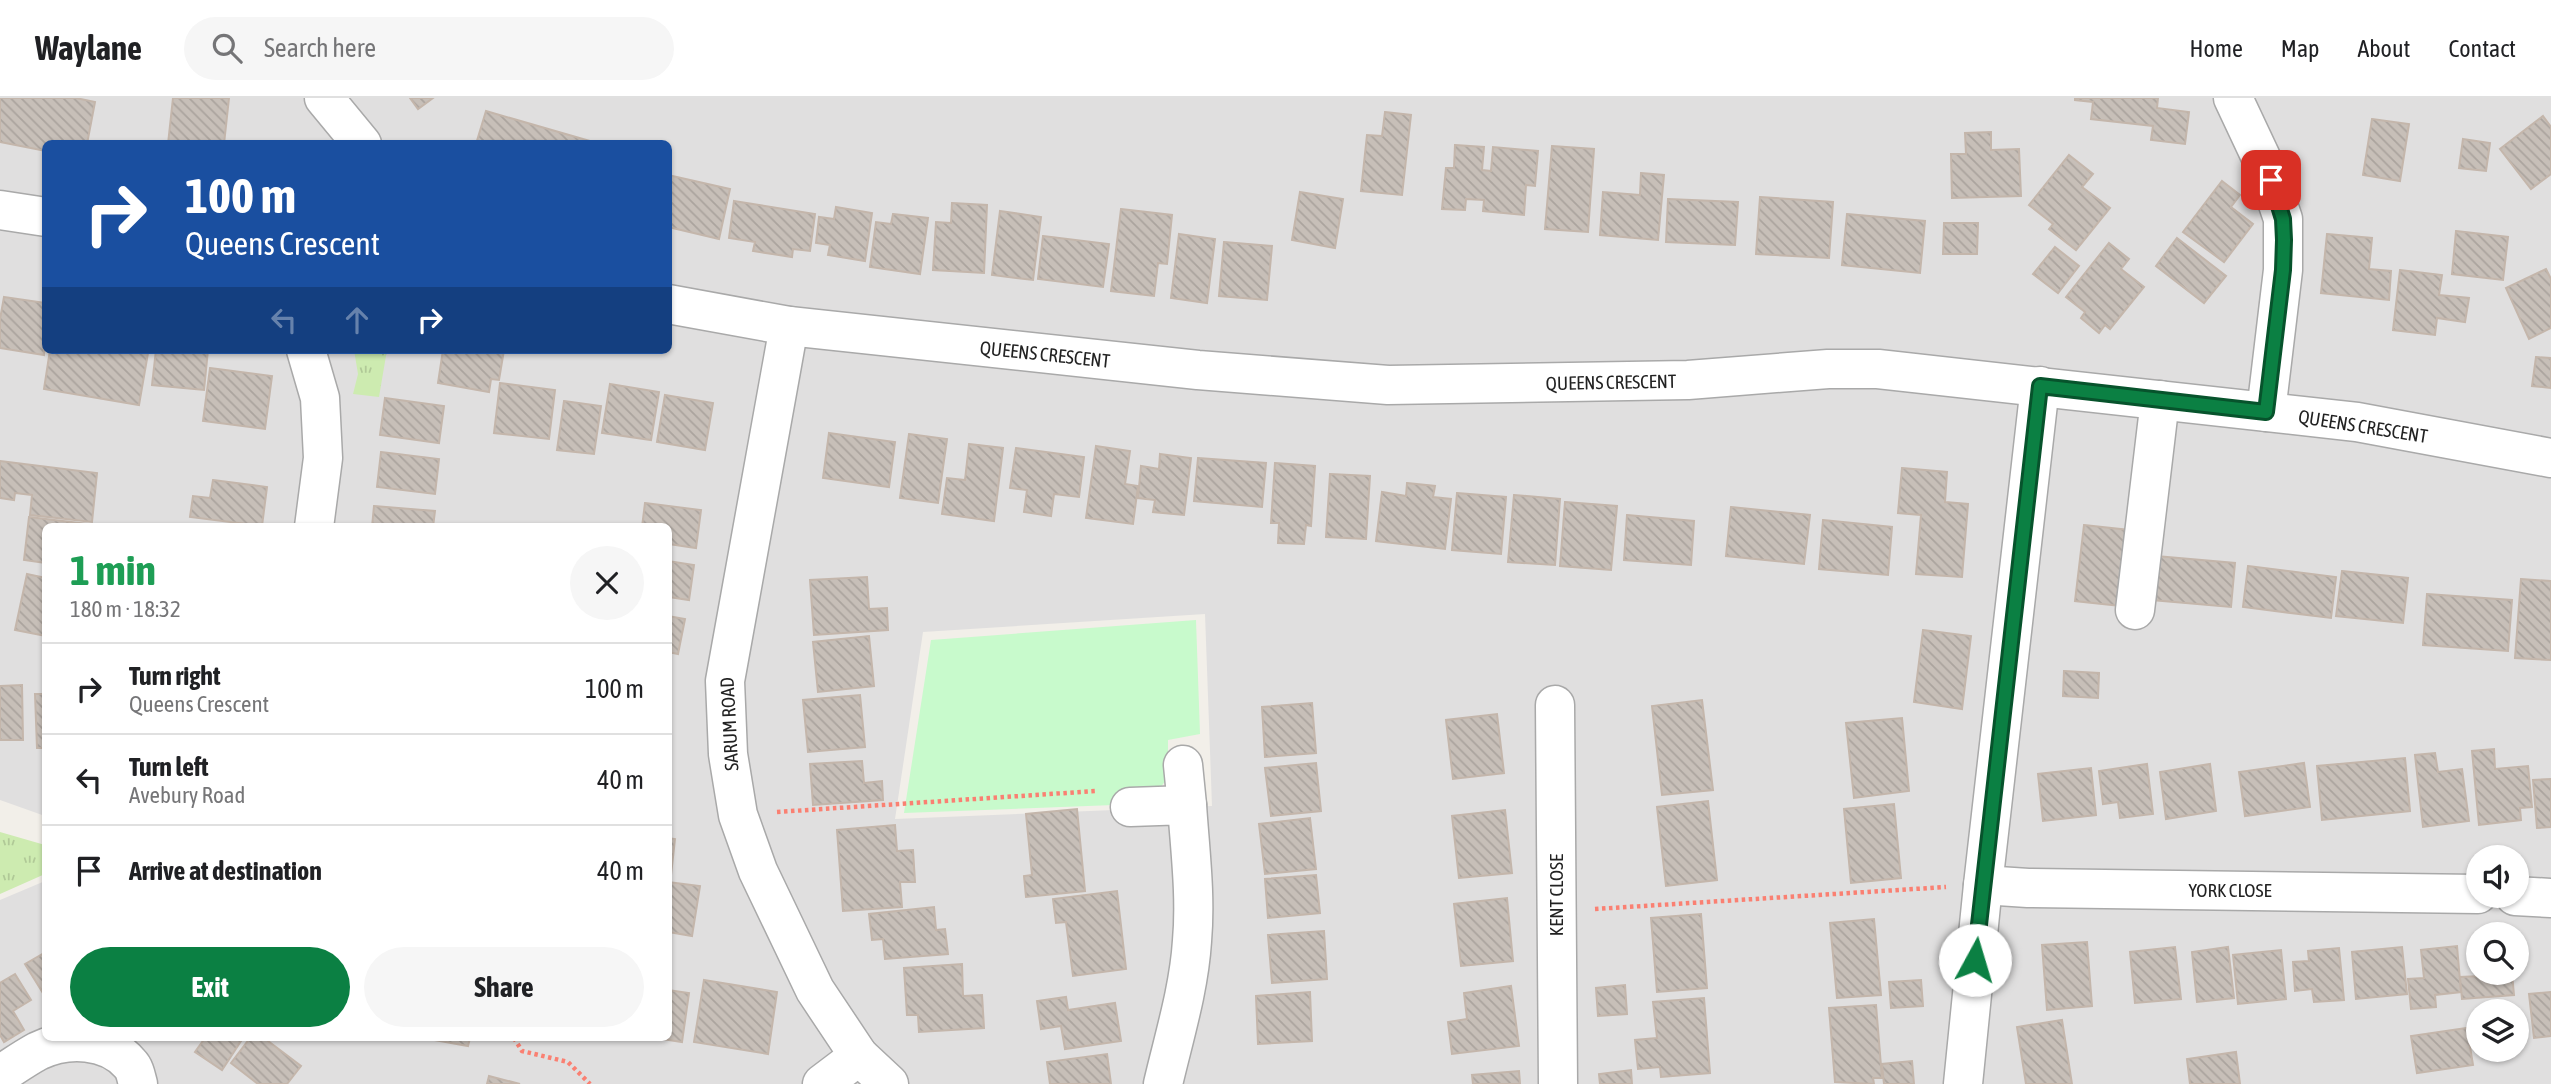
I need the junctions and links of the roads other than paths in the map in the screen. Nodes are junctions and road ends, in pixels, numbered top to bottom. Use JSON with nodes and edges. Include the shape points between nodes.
{"nodes":[{"id":1,"x":324,"y":98,"type":"edge"},
{"id":2,"x":2234,"y":98,"type":"edge"},
{"id":3,"x":359,"y":140,"type":"edge"},
{"id":4,"x":0,"y":210,"type":"edge"},
{"id":5,"x":42,"y":216,"type":"edge"},
{"id":6,"x":672,"y":305,"type":"edge"},
{"id":7,"x":789,"y":326,"type":"junction"},
{"id":8,"x":307,"y":354,"type":"edge"},
{"id":9,"x":2040,"y":386,"type":"junction"},
{"id":10,"x":2161,"y":400,"type":"junction"},
{"id":11,"x":2266,"y":412,"type":"junction"},
{"id":12,"x":2551,"y":458,"type":"edge"},
{"id":13,"x":315,"y":523,"type":"edge"},
{"id":14,"x":2135,"y":610,"type":"dead end"},
{"id":15,"x":1555,"y":705,"type":"dead end"},
{"id":16,"x":1184,"y":765,"type":"dead end"},
{"id":17,"x":1187,"y":805,"type":"junction"},
{"id":18,"x":1130,"y":807,"type":"road end"},
{"id":19,"x":1983,"y":885,"type":"junction"},
{"id":20,"x":2466,"y":894,"type":"edge"},
{"id":21,"x":2529,"y":897,"type":"edge"},
{"id":22,"x":2551,"y":898,"type":"edge"},
{"id":23,"x":859,"y":1056,"type":"junction"},
{"id":24,"x":0,"y":1075,"type":"edge"},
{"id":25,"x":135,"y":1075,"type":"edge"},
{"id":26,"x":822,"y":1084,"type":"edge"},
{"id":27,"x":890,"y":1084,"type":"edge"},
{"id":28,"x":1163,"y":1084,"type":"edge"},
{"id":29,"x":1558,"y":1084,"type":"edge"},
{"id":30,"x":1963,"y":1084,"type":"edge"}],
"edges":[{"from":1,"to":3,"type":"street"},
{"from":2,"to":11,"type":"street","via":[[2283,219],[2283,270]]},
{"from":4,"to":5,"type":"street"},
{"from":6,"to":7,"type":"street","name":"QUEENS CRESCENT"},
{"from":7,"to":9,"type":"street","name":"QUEENS CRESCENT","via":[[1198,370],[1388,385],[1688,380],[1878,369]]},
{"from":7,"to":23,"type":"street","name":"SARUM ROAD","via":[[725,681],[728,754],[738,815],[758,872],[815,990]]},
{"from":8,"to":13,"type":"street","via":[[321,410],[323,458]]},
{"from":9,"to":10,"type":"street","name":"QUEENS CRESCENT"},
{"from":9,"to":19,"type":"street"},
{"from":10,"to":11,"type":"street","name":"QUEENS CRESCENT"},
{"from":10,"to":14,"type":"street"},
{"from":11,"to":12,"type":"street","name":"QUEENS CRESCENT","via":[[2357,422]]},
{"from":15,"to":29,"type":"street","name":"KENT CLOSE"},
{"from":16,"to":17,"type":"street"},
{"from":17,"to":18,"type":"street"},
{"from":17,"to":28,"type":"street","via":[[1192,941]]},
{"from":19,"to":20,"type":"street","name":"YORK CLOSE"},
{"from":19,"to":30,"type":"street"},
{"from":21,"to":22,"type":"street"},
{"from":23,"to":26,"type":"street"},
{"from":23,"to":27,"type":"street","name":"SARUM ROAD"},
{"from":24,"to":25,"type":"street","via":[[39,1051],[92,1042],[115,1050]]}]}
